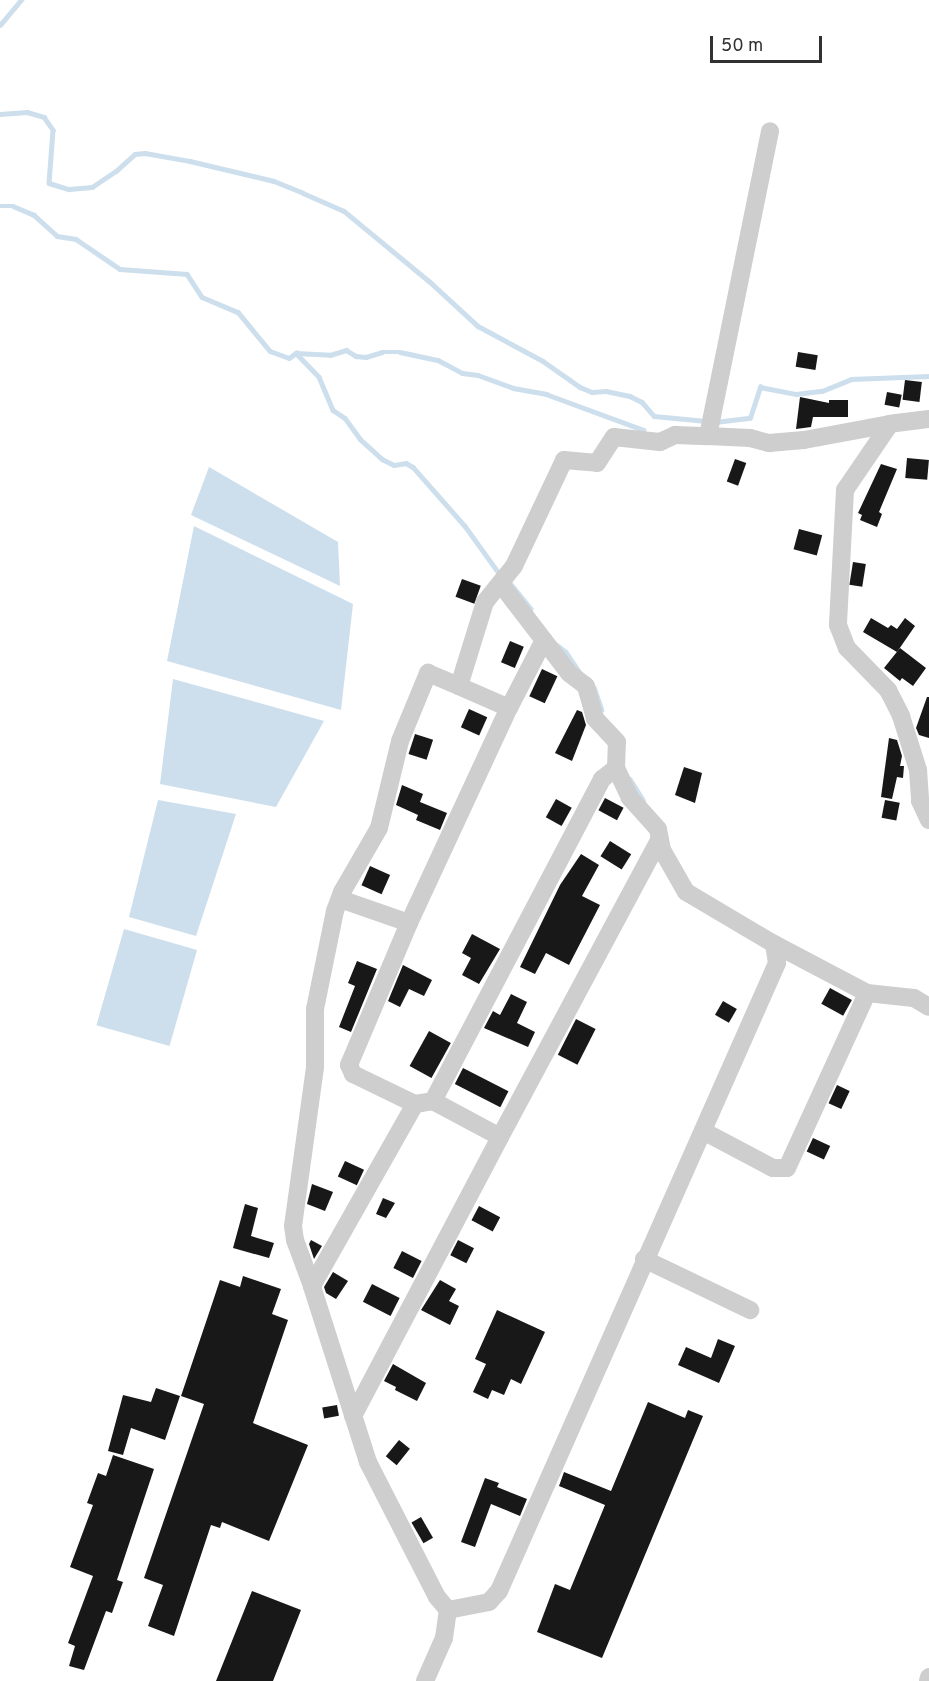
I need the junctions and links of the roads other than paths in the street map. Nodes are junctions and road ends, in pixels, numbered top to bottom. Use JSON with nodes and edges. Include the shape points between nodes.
{"nodes":[{"id":1,"x":770,"y":130,"type":"dead end"},
{"id":2,"x":929,"y":419,"type":"edge"},
{"id":3,"x":890,"y":424,"type":"junction"},
{"id":4,"x":709,"y":426,"type":"junction"},
{"id":5,"x":500,"y":584,"type":"junction"},
{"id":6,"x":544,"y":640,"type":"junction"},
{"id":7,"x":459,"y":686,"type":"junction"},
{"id":8,"x":509,"y":708,"type":"junction"},
{"id":9,"x":616,"y":768,"type":"junction"},
{"id":10,"x":929,"y":820,"type":"edge"},
{"id":11,"x":660,"y":840,"type":"junction"},
{"id":12,"x":340,"y":899,"type":"junction"},
{"id":13,"x":409,"y":923,"type":"junction"},
{"id":14,"x":774,"y":944,"type":"junction"},
{"id":15,"x":867,"y":993,"type":"junction"},
{"id":16,"x":929,"y":1007,"type":"edge"},
{"id":17,"x":424,"y":1102,"type":"junction"},
{"id":18,"x":703,"y":1131,"type":"junction"},
{"id":19,"x":500,"y":1137,"type":"junction"},
{"id":20,"x":644,"y":1259,"type":"junction"},
{"id":21,"x":312,"y":1287,"type":"junction"},
{"id":22,"x":750,"y":1310,"type":"dead end"},
{"id":23,"x":353,"y":1416,"type":"junction"},
{"id":24,"x":448,"y":1610,"type":"junction"},
{"id":25,"x":425,"y":1681,"type":"edge"}],
"edges":[{"from":1,"to":4,"type":"street"},
{"from":2,"to":3,"type":"street"},
{"from":3,"to":4,"type":"street","via":[[769,443]]},
{"from":3,"to":10,"type":"street","via":[[845,490],[838,625],[848,648],[888,690],[901,716],[918,770],[920,801]]},
{"from":4,"to":5,"type":"street","via":[[660,442],[614,437],[597,463],[564,460],[514,566]]},
{"from":5,"to":6,"type":"street"},
{"from":5,"to":7,"type":"street","via":[[485,602]]},
{"from":6,"to":8,"type":"street"},
{"from":6,"to":9,"type":"street","via":[[569,673],[586,686],[595,718],[617,742]]},
{"from":7,"to":8,"type":"street"},
{"from":7,"to":12,"type":"street","via":[[428,673],[400,741],[379,828]]},
{"from":8,"to":13,"type":"street"},
{"from":9,"to":11,"type":"street","via":[[630,798],[657,829]]},
{"from":9,"to":17,"type":"street","via":[[602,778]]},
{"from":11,"to":14,"type":"street","via":[[686,892]]},
{"from":11,"to":19,"type":"street"},
{"from":12,"to":13,"type":"street"},
{"from":12,"to":21,"type":"street","via":[[315,1009],[315,1067],[293,1226],[301,1262]]},
{"from":13,"to":17,"type":"street","via":[[349,1065],[353,1074]]},
{"from":14,"to":15,"type":"street"},
{"from":14,"to":18,"type":"street","via":[[777,963]]},
{"from":15,"to":16,"type":"street","via":[[914,998]]},
{"from":15,"to":18,"type":"street","via":[[787,1168],[773,1167]]},
{"from":17,"to":19,"type":"street"},
{"from":17,"to":21,"type":"street"},
{"from":18,"to":20,"type":"street"},
{"from":19,"to":23,"type":"street"},
{"from":20,"to":22,"type":"street"},
{"from":20,"to":24,"type":"street","via":[[499,1592],[489,1602]]},
{"from":21,"to":23,"type":"street"},
{"from":23,"to":24,"type":"street","via":[[368,1462],[437,1597]]},
{"from":24,"to":25,"type":"street","via":[[444,1638]]}]}
